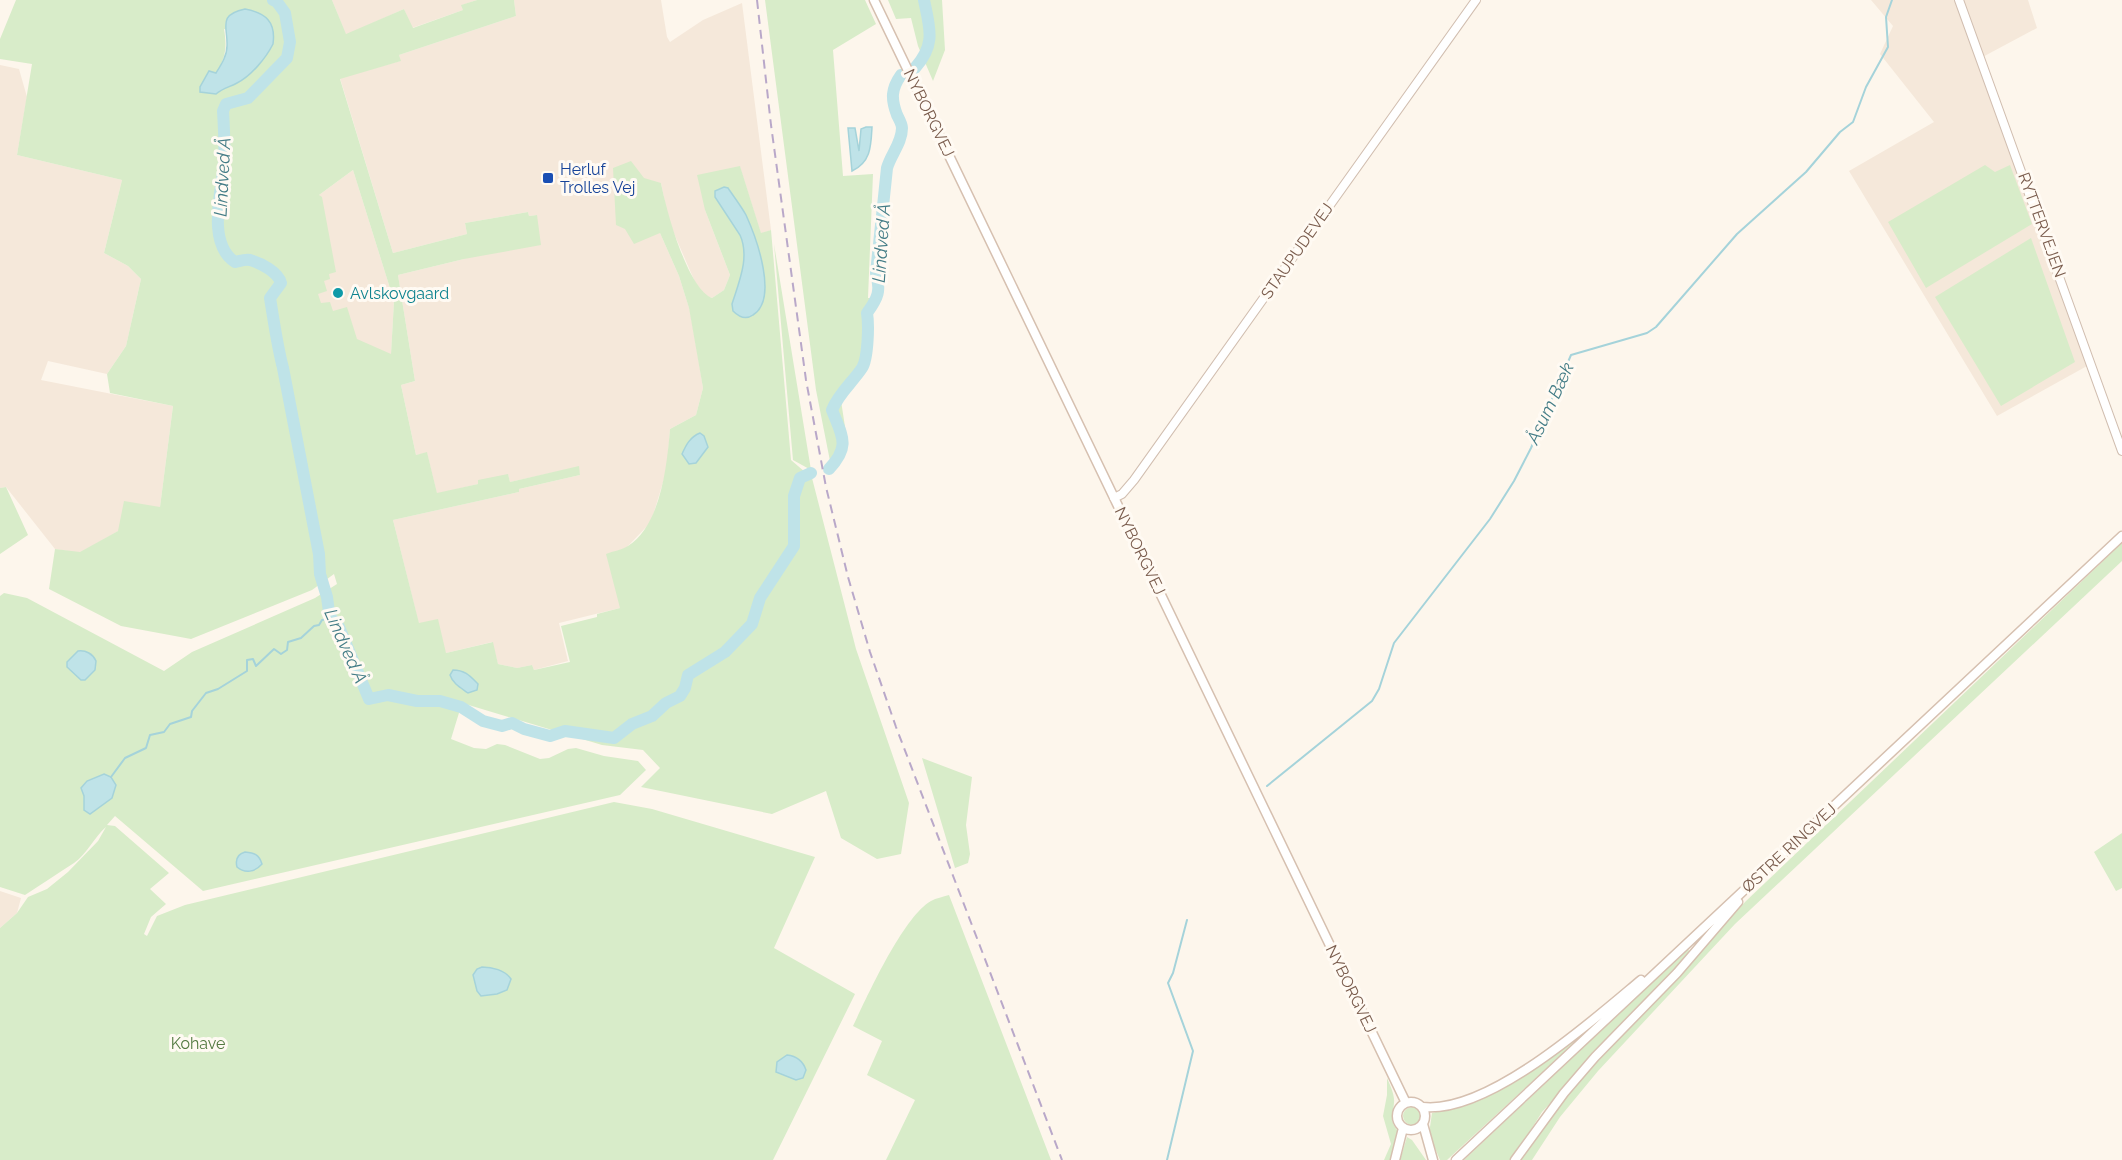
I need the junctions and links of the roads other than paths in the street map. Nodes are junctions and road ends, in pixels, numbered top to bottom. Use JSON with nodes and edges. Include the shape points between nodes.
{"nodes":[{"id":1,"x":874,"y":0,"type":"edge"},
{"id":2,"x":1476,"y":0,"type":"edge"},
{"id":3,"x":1959,"y":0,"type":"edge"},
{"id":4,"x":2122,"y":451,"type":"edge"},
{"id":5,"x":1114,"y":498,"type":"junction"},
{"id":6,"x":2122,"y":536,"type":"edge"},
{"id":7,"x":1767,"y":869,"type":"junction"},
{"id":8,"x":1675,"y":955,"type":"junction"},
{"id":9,"x":1406,"y":1102,"type":"junction"},
{"id":10,"x":1423,"y":1107,"type":"junction"},
{"id":11,"x":1423,"y":1124,"type":"junction"},
{"id":12,"x":1407,"y":1129,"type":"junction"},
{"id":13,"x":1395,"y":1160,"type":"edge"},
{"id":14,"x":1433,"y":1160,"type":"edge"},
{"id":15,"x":1456,"y":1160,"type":"edge"},
{"id":16,"x":1515,"y":1160,"type":"edge"}],
"edges":[{"from":1,"to":5,"type":"main road","name":"NYBORGVEJ"},
{"from":2,"to":5,"type":"street","name":"STAUPUDEVEJ","via":[[1134,480]]},
{"from":3,"to":4,"type":"street","name":"RYTTERVEJEN"},
{"from":5,"to":9,"type":"main road","name":"NYBORGVEJ"},
{"from":6,"to":7,"type":"main road","name":"ØSTRE RINGVEJ"},
{"from":7,"to":8,"type":"main road","name":"ØSTRE RINGVEJ"},
{"from":7,"to":16,"type":"main road","via":[[1677,973],[1572,1084]]},
{"from":8,"to":10,"type":"main road","via":[[1533,1066],[1478,1095],[1445,1107]]},
{"from":8,"to":15,"type":"main road","name":"ØSTRE RINGVEJ"},
{"from":9,"to":10,"type":"main road"},
{"from":9,"to":12,"type":"main road","via":[[1397,1117]]},
{"from":10,"to":11,"type":"main road"},
{"from":11,"to":12,"type":"main road","via":[[1415,1130]]},
{"from":11,"to":14,"type":"main road"},
{"from":12,"to":13,"type":"main road"},
{"from":12,"to":14,"type":"main road","via":[[1416,1135]]}]}
